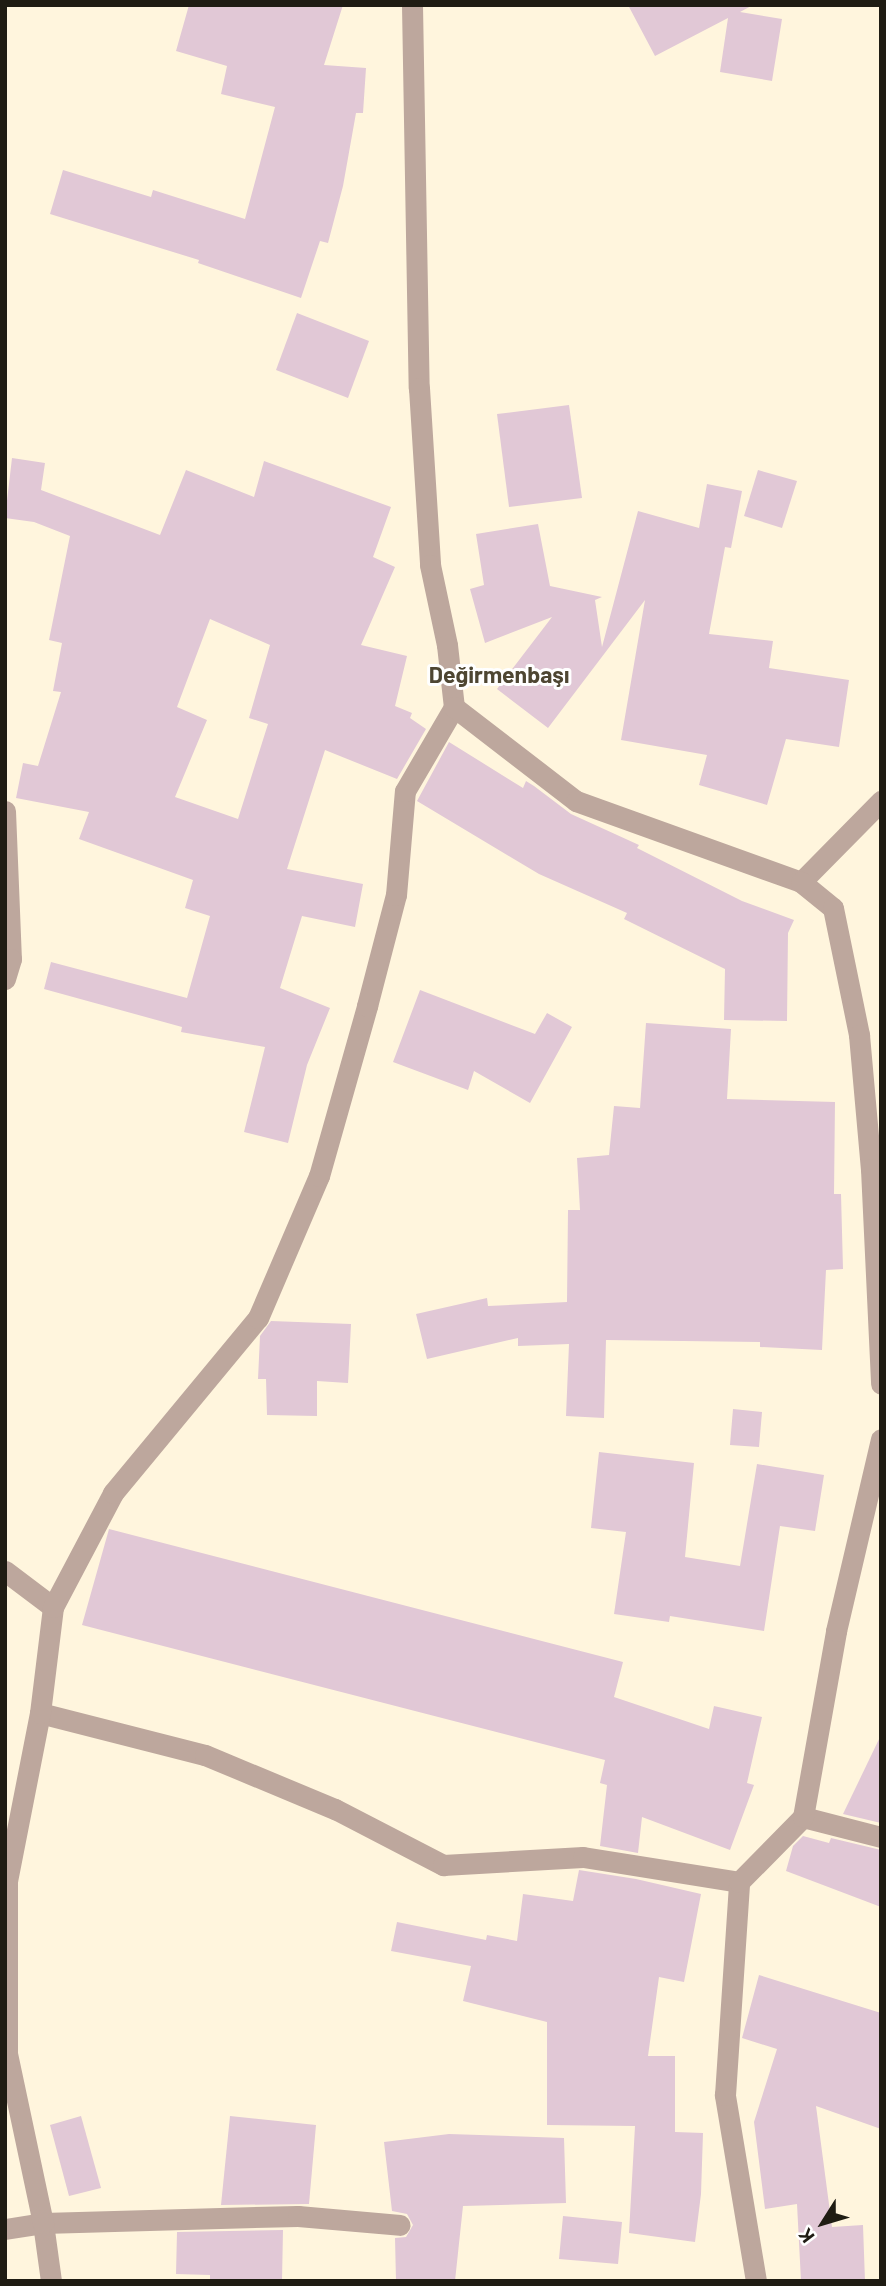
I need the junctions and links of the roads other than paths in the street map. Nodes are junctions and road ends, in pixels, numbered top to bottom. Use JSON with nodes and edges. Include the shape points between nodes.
{"nodes":[{"id":1,"x":412,"y":5,"type":"edge"},
{"id":2,"x":454,"y":706,"type":"junction"},
{"id":3,"x":881,"y":801,"type":"edge"},
{"id":4,"x":5,"y":811,"type":"edge"},
{"id":5,"x":801,"y":883,"type":"junction"},
{"id":6,"x":5,"y":979,"type":"edge"},
{"id":7,"x":881,"y":1384,"type":"edge"},
{"id":8,"x":881,"y":1439,"type":"edge"},
{"id":9,"x":5,"y":1571,"type":"edge"},
{"id":10,"x":53,"y":1607,"type":"junction"},
{"id":11,"x":40,"y":1713,"type":"junction"},
{"id":12,"x":803,"y":1817,"type":"junction"},
{"id":13,"x":881,"y":1837,"type":"edge"},
{"id":14,"x":739,"y":1882,"type":"junction"},
{"id":15,"x":43,"y":2222,"type":"junction"},
{"id":16,"x":400,"y":2225,"type":"dead end"},
{"id":17,"x":5,"y":2229,"type":"edge"},
{"id":18,"x":51,"y":2281,"type":"edge"},
{"id":19,"x":756,"y":2281,"type":"edge"}],
"edges":[{"from":1,"to":2,"type":"street","via":[[419,388],[430,565]]},
{"from":2,"to":5,"type":"street","via":[[576,801]]},
{"from":2,"to":10,"type":"street","via":[[405,791],[396,895],[367,1006],[319,1176],[258,1318],[113,1493]]},
{"from":3,"to":5,"type":"street"},
{"from":4,"to":6,"type":"street","via":[[11,960]]},
{"from":5,"to":7,"type":"street","via":[[833,908],[859,1035],[872,1169]]},
{"from":8,"to":12,"type":"street","via":[[836,1631]]},
{"from":9,"to":10,"type":"street"},
{"from":10,"to":11,"type":"street"},
{"from":11,"to":14,"type":"street","via":[[205,1755],[335,1809],[443,1865],[583,1857]]},
{"from":11,"to":15,"type":"street","via":[[7,1881],[7,2040]]},
{"from":12,"to":13,"type":"street"},
{"from":12,"to":14,"type":"street"},
{"from":14,"to":19,"type":"street","via":[[725,2095]]},
{"from":15,"to":16,"type":"street","via":[[298,2216]]},
{"from":15,"to":17,"type":"street"},
{"from":15,"to":18,"type":"street"}]}
